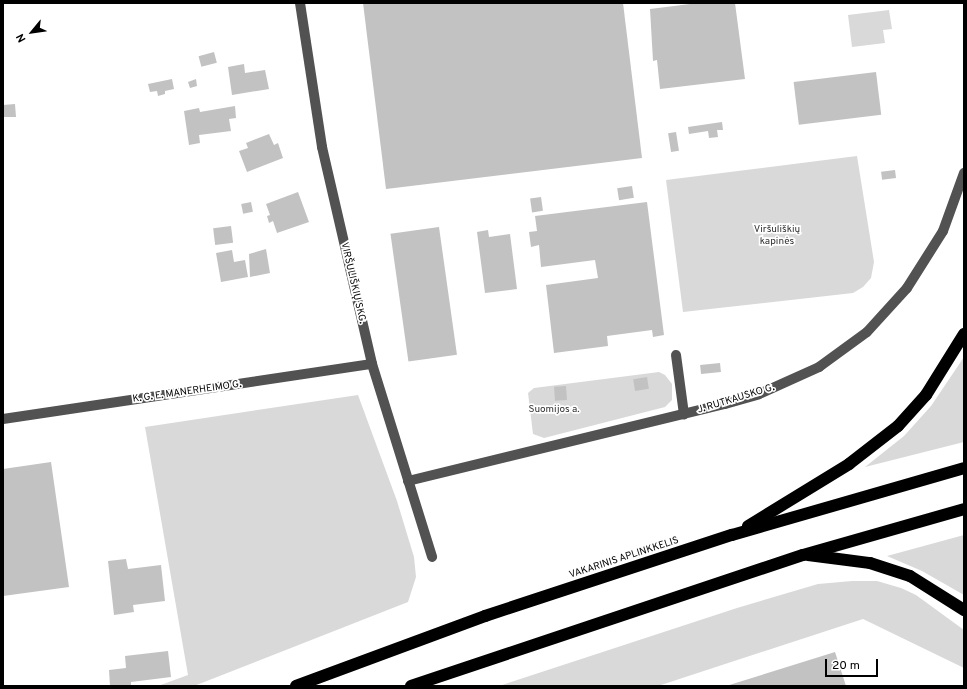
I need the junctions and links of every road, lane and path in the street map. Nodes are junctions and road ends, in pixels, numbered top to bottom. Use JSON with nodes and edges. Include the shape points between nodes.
{"nodes":[{"id":1,"x":300,"y":3,"type":"edge"},
{"id":2,"x":964,"y":172,"type":"edge"},
{"id":3,"x":964,"y":334,"type":"edge"},
{"id":4,"x":676,"y":355,"type":"dead end"},
{"id":5,"x":372,"y":364,"type":"junction"},
{"id":6,"x":684,"y":414,"type":"junction"},
{"id":7,"x":3,"y":419,"type":"edge"},
{"id":8,"x":964,"y":468,"type":"edge"},
{"id":9,"x":408,"y":481,"type":"junction"},
{"id":10,"x":964,"y":509,"type":"edge"},
{"id":11,"x":732,"y":535,"type":"junction"},
{"id":12,"x":802,"y":555,"type":"junction"},
{"id":13,"x":432,"y":557,"type":"dead end"},
{"id":14,"x":964,"y":610,"type":"edge"},
{"id":15,"x":296,"y":686,"type":"edge"},
{"id":16,"x":411,"y":686,"type":"edge"}],
"edges":[{"from":1,"to":5,"type":"street","name":"VIRŠULIŠKIŲ SKG.","via":[[322,146]]},
{"from":2,"to":6,"type":"street","name":"J. RUTKAUSKO G.","via":[[943,231],[925,261],[907,288],[867,332],[819,367],[792,380],[759,394]]},
{"from":3,"to":11,"type":"highway","via":[[926,395],[898,426],[849,464]]},
{"from":4,"to":6,"type":"street"},
{"from":5,"to":7,"type":"street","name":"K. G. E. MANERHEIMO G."},
{"from":5,"to":9,"type":"street","name":"VIRŠULIŠKIŲ SKG."},
{"from":6,"to":9,"type":"street","name":"J. RUTKAUSKO G."},
{"from":8,"to":11,"type":"highway","name":"VAKARINIS APLINKKELIS"},
{"from":9,"to":13,"type":"street","name":"VIRŠULIŠKIŲ SKG."},
{"from":10,"to":12,"type":"highway"},
{"from":11,"to":15,"type":"highway","name":"VAKARINIS APLINKKELIS","via":[[485,616]]},
{"from":12,"to":14,"type":"highway","via":[[870,563],[910,576]]},
{"from":12,"to":16,"type":"highway"}]}
